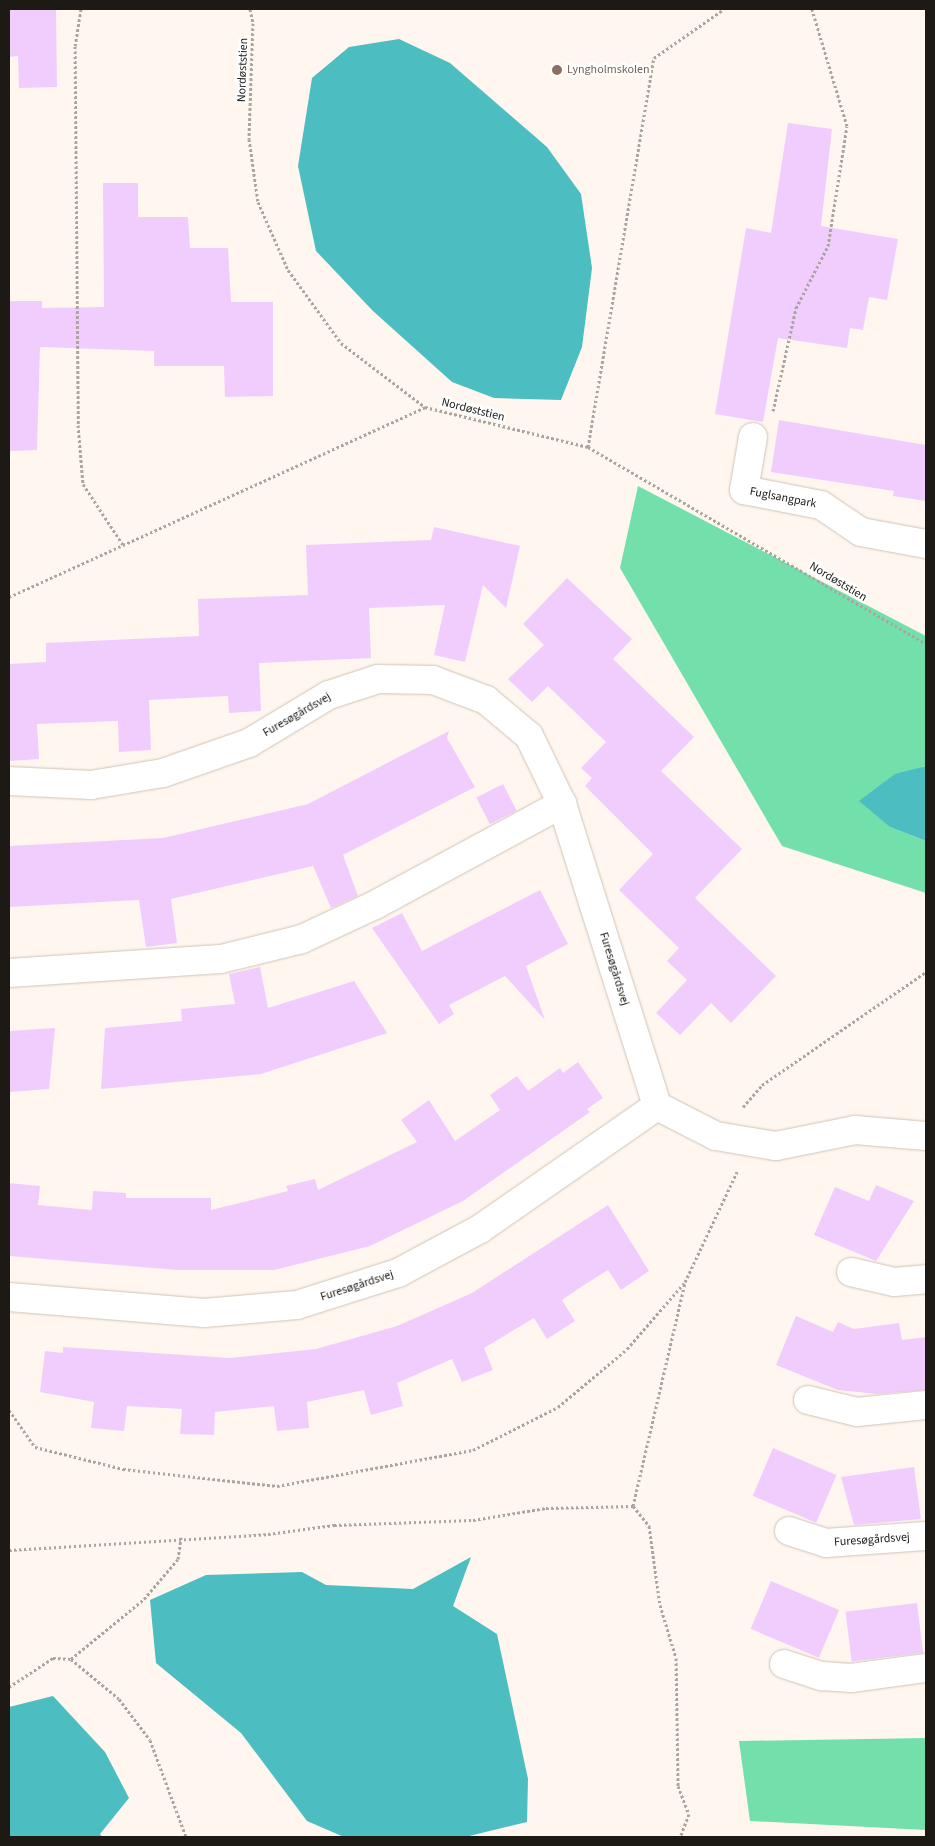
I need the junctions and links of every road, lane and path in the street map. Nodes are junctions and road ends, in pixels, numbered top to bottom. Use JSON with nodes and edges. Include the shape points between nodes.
{"nodes":[{"id":1,"x":81,"y":9,"type":"edge"},
{"id":2,"x":250,"y":9,"type":"edge"},
{"id":3,"x":724,"y":9,"type":"edge"},
{"id":4,"x":812,"y":9,"type":"edge"},
{"id":5,"x":425,"y":407,"type":"junction"},
{"id":6,"x":753,"y":437,"type":"joint"},
{"id":7,"x":588,"y":447,"type":"junction"},
{"id":8,"x":926,"y":544,"type":"edge"},
{"id":9,"x":124,"y":545,"type":"junction"},
{"id":10,"x":9,"y":597,"type":"edge"},
{"id":11,"x":926,"y":644,"type":"edge"},
{"id":12,"x":9,"y":781,"type":"edge"},
{"id":13,"x":562,"y":804,"type":"junction"},
{"id":14,"x":9,"y":972,"type":"edge"},
{"id":15,"x":926,"y":972,"type":"edge"},
{"id":16,"x":656,"y":1106,"type":"junction"},
{"id":17,"x":716,"y":1136,"type":"junction"},
{"id":18,"x":926,"y":1136,"type":"edge"},
{"id":19,"x":851,"y":1272,"type":"dead end"},
{"id":20,"x":926,"y":1279,"type":"edge"},
{"id":21,"x":685,"y":1282,"type":"junction"},
{"id":22,"x":9,"y":1297,"type":"edge"},
{"id":23,"x":808,"y":1400,"type":"dead end"},
{"id":24,"x":926,"y":1405,"type":"edge"},
{"id":25,"x":9,"y":1410,"type":"edge"},
{"id":26,"x":633,"y":1506,"type":"junction"},
{"id":27,"x":789,"y":1530,"type":"dead end"},
{"id":28,"x":926,"y":1536,"type":"edge"},
{"id":29,"x":181,"y":1537,"type":"junction"},
{"id":30,"x":9,"y":1550,"type":"edge"},
{"id":31,"x":71,"y":1659,"type":"junction"},
{"id":32,"x":784,"y":1664,"type":"dead end"},
{"id":33,"x":926,"y":1668,"type":"edge"},
{"id":34,"x":9,"y":1688,"type":"edge"},
{"id":35,"x":186,"y":1837,"type":"edge"},
{"id":36,"x":680,"y":1837,"type":"edge"}],
"edges":[{"from":1,"to":9,"type":"path","via":[[75,46],[82,474],[83,484]]},
{"from":2,"to":5,"type":"path","name":"Nordøststien","via":[[253,22],[249,139],[258,202],[288,270],[341,343]]},
{"from":3,"to":7,"type":"path","via":[[654,58]]},
{"from":4,"to":6,"type":"path","via":[[847,126],[828,246],[796,308],[771,418]]},
{"from":5,"to":7,"type":"path","name":"Nordøststien"},
{"from":5,"to":9,"type":"path"},
{"from":6,"to":8,"type":"street","name":"Fuglsangpark","via":[[744,490],[821,505],[861,532]]},
{"from":7,"to":11,"type":"path","name":"Nordøststien"},
{"from":9,"to":10,"type":"path"},
{"from":12,"to":13,"type":"street","name":"Furesøgårdsvej","via":[[91,785],[163,773],[249,743],[329,695],[378,679],[433,680],[486,700],[529,736]]},
{"from":13,"to":14,"type":"street","via":[[376,905],[302,938],[221,959]]},
{"from":13,"to":16,"type":"street","name":"Furesøgårdsvej"},
{"from":15,"to":17,"type":"path","via":[[762,1086]]},
{"from":16,"to":17,"type":"street"},
{"from":16,"to":22,"type":"street","name":"Furesøgårdsvej","via":[[480,1229],[398,1273],[297,1305],[204,1313]]},
{"from":17,"to":18,"type":"street","via":[[776,1146],[855,1130]]},
{"from":17,"to":21,"type":"path","via":[[737,1170]]},
{"from":19,"to":20,"type":"street","via":[[894,1282]]},
{"from":21,"to":25,"type":"path","via":[[626,1349],[558,1407],[473,1450],[398,1466],[277,1486],[123,1468],[35,1447]]},
{"from":21,"to":26,"type":"path"},
{"from":23,"to":24,"type":"street","via":[[856,1412]]},
{"from":26,"to":29,"type":"path","via":[[546,1508],[472,1520]]},
{"from":26,"to":36,"type":"path","via":[[650,1526],[660,1605],[676,1658],[678,1786],[689,1814]]},
{"from":27,"to":28,"type":"street","name":"Furesøgårdsvej","via":[[826,1542]]},
{"from":29,"to":30,"type":"path"},
{"from":29,"to":31,"type":"path","via":[[178,1559],[144,1599]]},
{"from":31,"to":34,"type":"path","via":[[53,1658]]},
{"from":31,"to":35,"type":"path","via":[[119,1699],[150,1740]]},
{"from":32,"to":33,"type":"street","via":[[822,1676],[851,1678]]}]}
